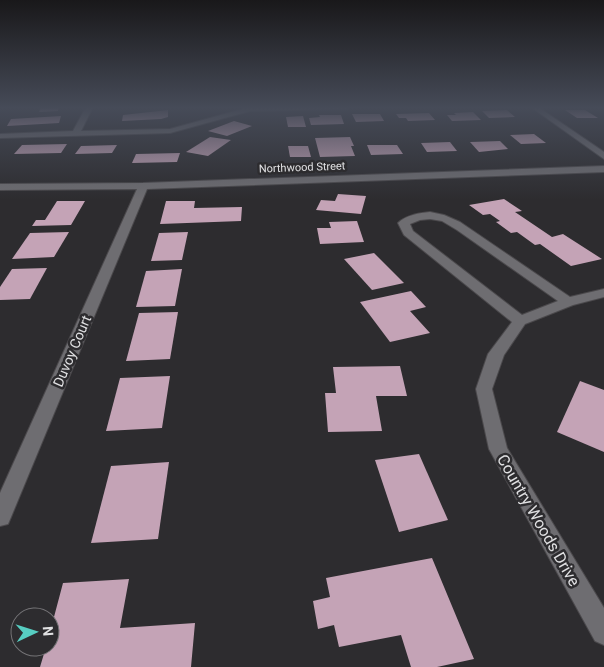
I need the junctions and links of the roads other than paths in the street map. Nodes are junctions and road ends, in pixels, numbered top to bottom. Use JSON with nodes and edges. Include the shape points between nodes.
{"nodes":[{"id":1,"x":578,"y":138,"type":"edge"},
{"id":2,"x":604,"y":156,"type":"edge"},
{"id":3,"x":604,"y":169,"type":"edge"},
{"id":4,"x":143,"y":186,"type":"junction"},
{"id":5,"x":0,"y":187,"type":"edge"},
{"id":6,"x":604,"y":293,"type":"edge"},
{"id":7,"x":568,"y":302,"type":"junction"},
{"id":8,"x":520,"y":321,"type":"junction"},
{"id":9,"x":0,"y":517,"type":"edge"},
{"id":10,"x":604,"y":632,"type":"edge"}],
"edges":[{"from":1,"to":2,"type":"street"},
{"from":3,"to":4,"type":"street","name":"Northwood Street"},
{"from":4,"to":5,"type":"street","name":"Northwood Street"},
{"from":4,"to":9,"type":"street","name":"Duvoy Court"},
{"from":6,"to":7,"type":"street"},
{"from":7,"to":8,"type":"street"},
{"from":7,"to":8,"type":"street","via":[[455,224],[425,215],[404,223],[408,233]]},
{"from":8,"to":10,"type":"street","name":"Country Woods Drive","via":[[496,354],[484,389],[498,450]]}]}
